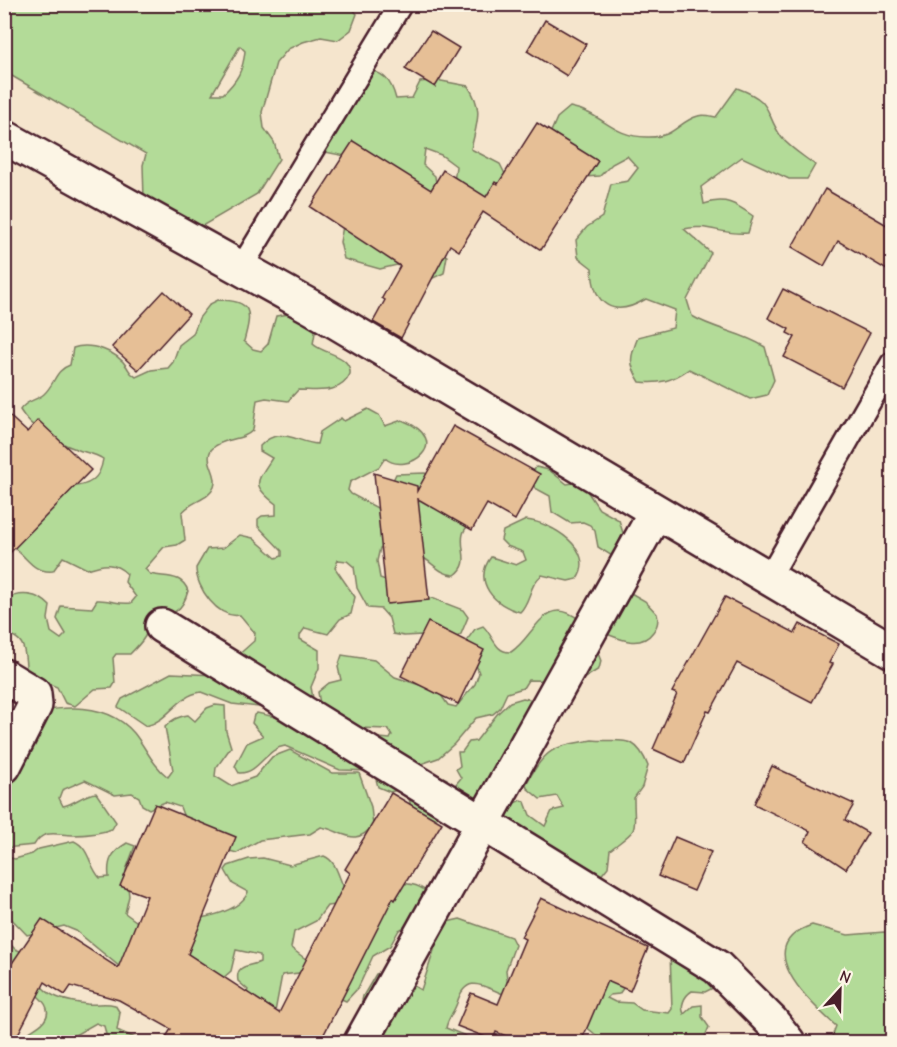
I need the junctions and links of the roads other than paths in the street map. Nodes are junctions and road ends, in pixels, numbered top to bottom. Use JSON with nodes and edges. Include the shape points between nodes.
{"nodes":[{"id":1,"x":401,"y":4,"type":"edge"},
{"id":2,"x":4,"y":137,"type":"edge"},
{"id":3,"x":241,"y":268,"type":"junction"},
{"id":4,"x":892,"y":363,"type":"edge"},
{"id":5,"x":656,"y":512,"type":"junction"},
{"id":6,"x":769,"y":578,"type":"junction"},
{"id":7,"x":162,"y":626,"type":"dead end"},
{"id":8,"x":892,"y":651,"type":"edge"},
{"id":9,"x":4,"y":676,"type":"edge"},
{"id":10,"x":4,"y":766,"type":"edge"},
{"id":11,"x":484,"y":823,"type":"junction"},
{"id":12,"x":361,"y":1042,"type":"edge"},
{"id":13,"x":788,"y":1042,"type":"edge"}],
"edges":[{"from":1,"to":3,"type":"lane"},
{"from":2,"to":3,"type":"street"},
{"from":3,"to":5,"type":"street"},
{"from":4,"to":6,"type":"lane"},
{"from":5,"to":6,"type":"street"},
{"from":5,"to":11,"type":"street"},
{"from":6,"to":8,"type":"street"},
{"from":7,"to":11,"type":"street"},
{"from":9,"to":10,"type":"street","via":[[34,694],[35,705]]},
{"from":11,"to":12,"type":"street"},
{"from":11,"to":13,"type":"street","via":[[717,968]]}]}
